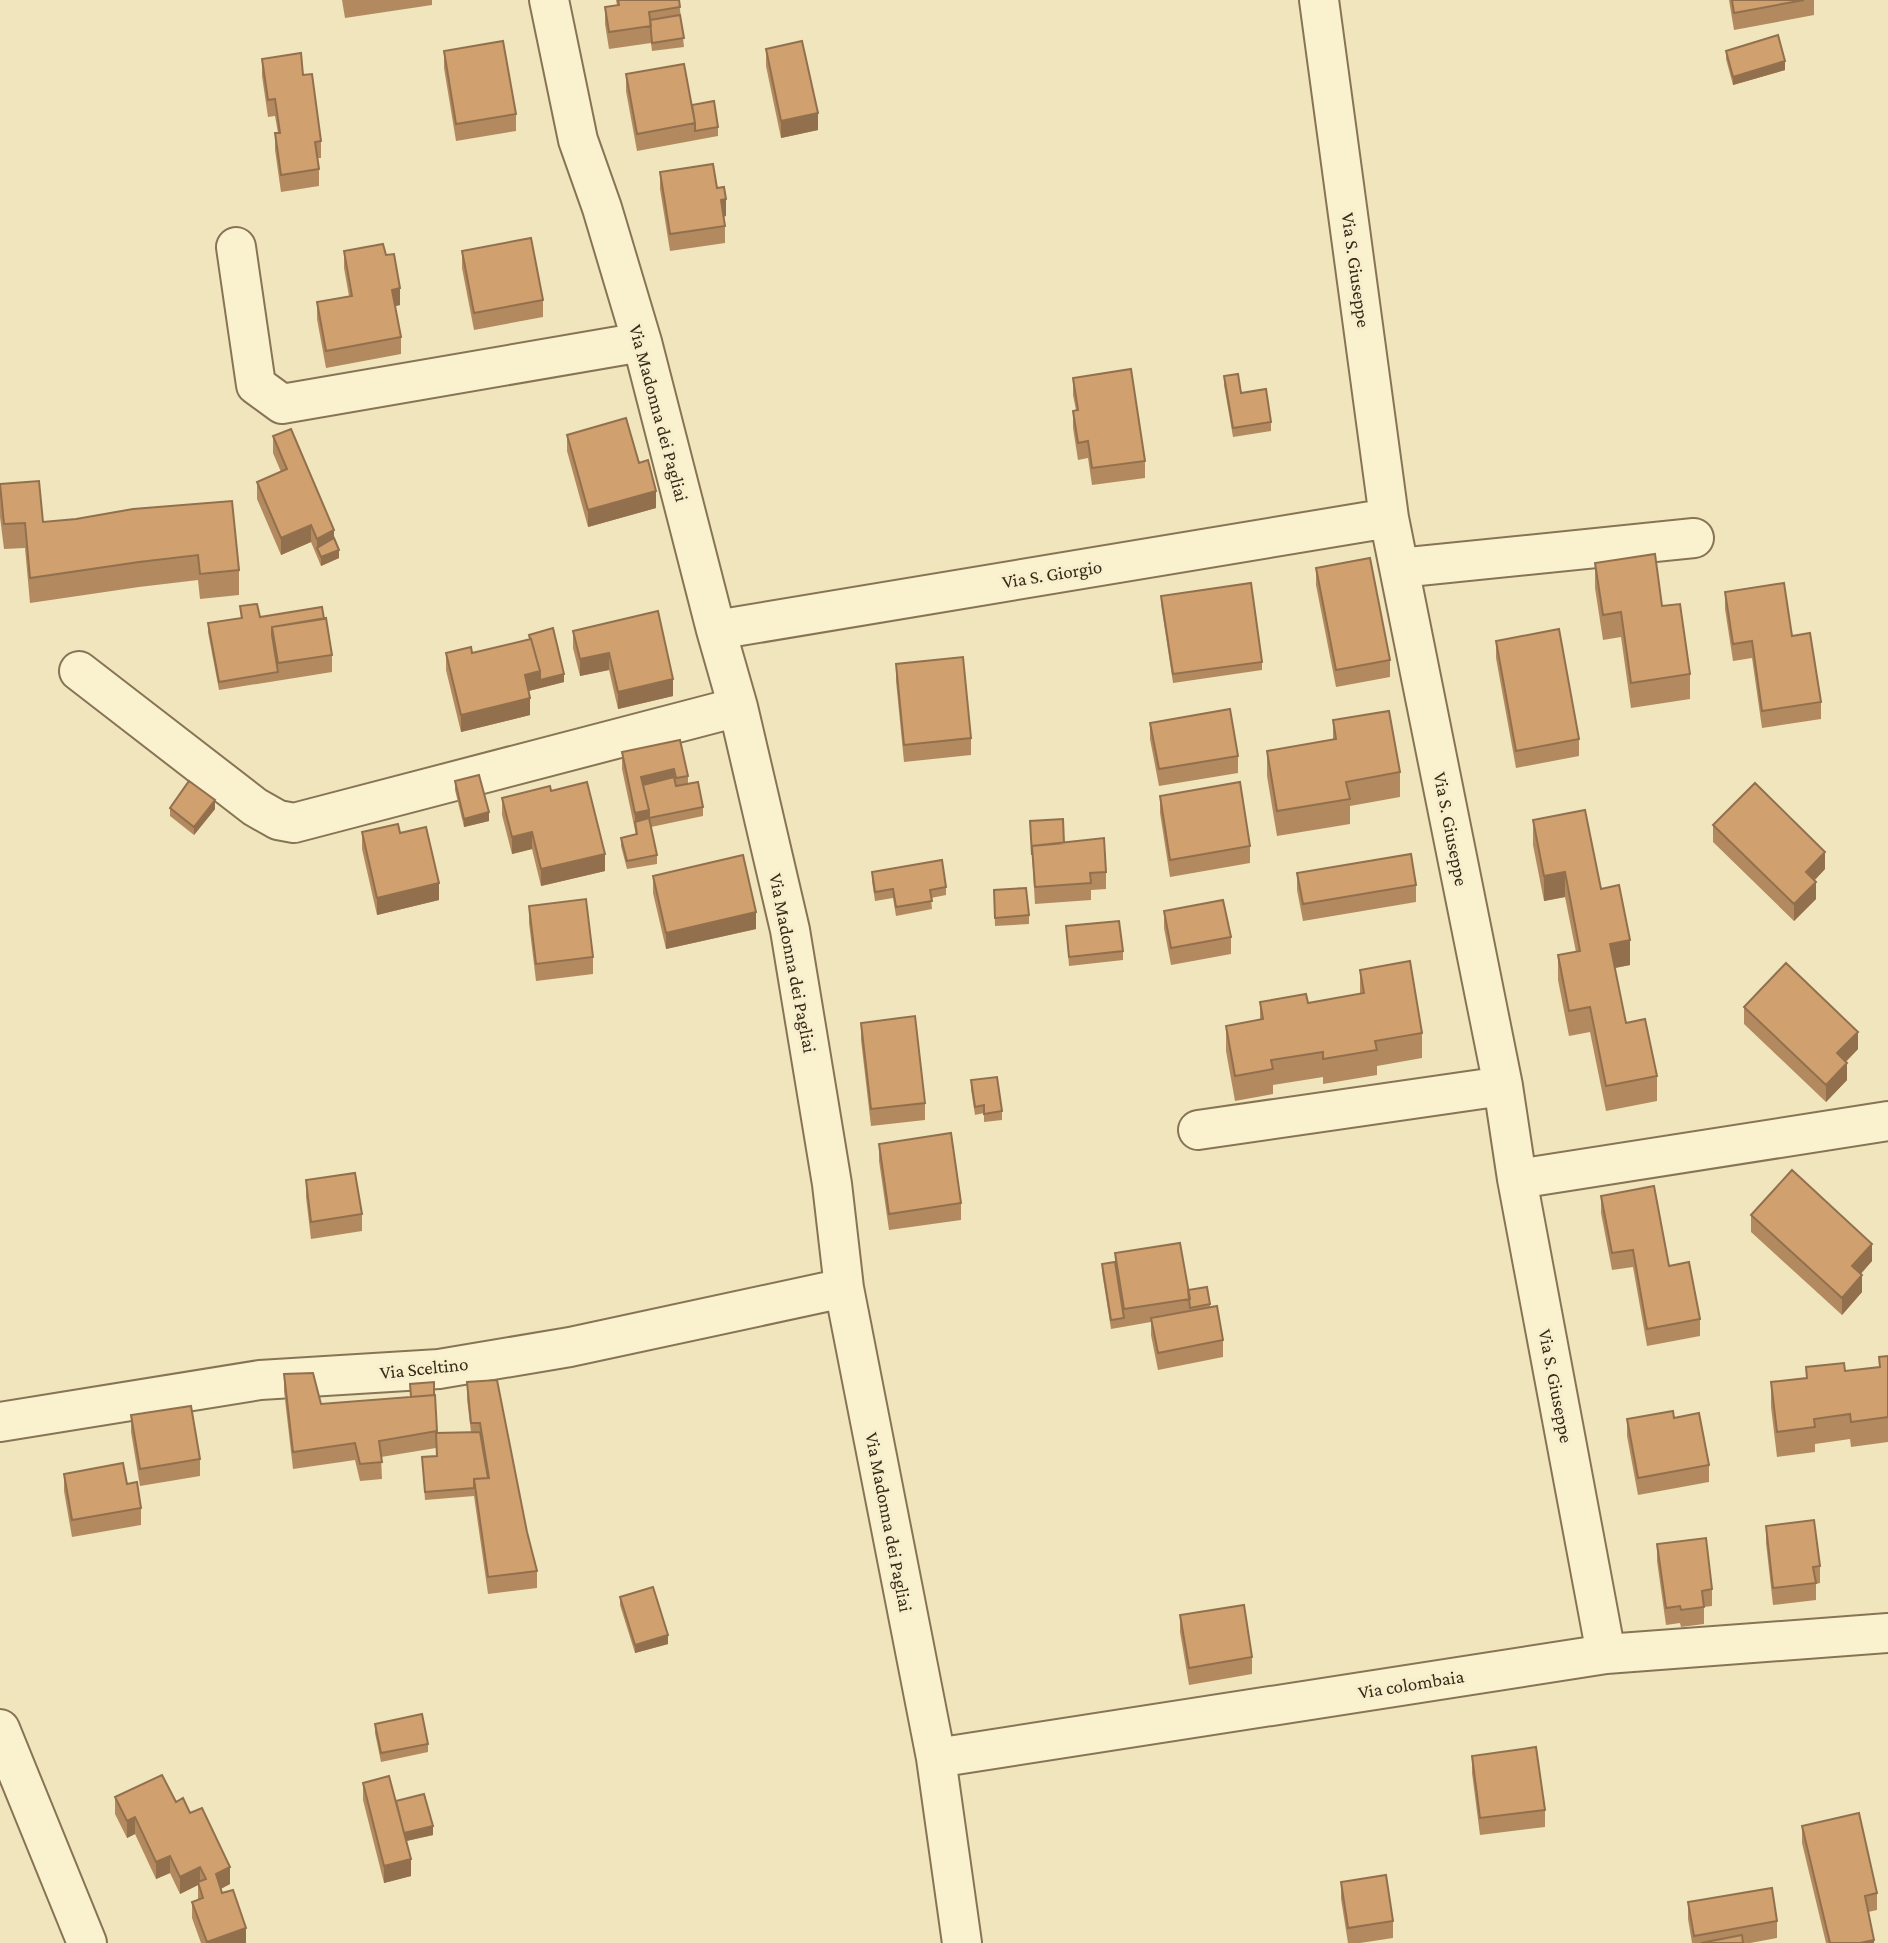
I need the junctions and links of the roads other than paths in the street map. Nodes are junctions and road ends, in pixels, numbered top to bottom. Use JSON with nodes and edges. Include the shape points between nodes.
{"nodes":[{"id":1,"x":549,"y":0,"type":"edge"},
{"id":2,"x":1319,"y":0,"type":"edge"},
{"id":3,"x":236,"y":247,"type":"dead end"},
{"id":4,"x":642,"y":342,"type":"junction"},
{"id":5,"x":1389,"y":518,"type":"junction"},
{"id":6,"x":1694,"y":538,"type":"dead end"},
{"id":7,"x":1399,"y":568,"type":"junction"},
{"id":8,"x":716,"y":630,"type":"junction"},
{"id":9,"x":79,"y":671,"type":"dead end"},
{"id":10,"x":738,"y":707,"type":"junction"},
{"id":11,"x":1503,"y":1086,"type":"junction"},
{"id":12,"x":1888,"y":1121,"type":"edge"},
{"id":13,"x":1198,"y":1130,"type":"dead end"},
{"id":14,"x":1517,"y":1179,"type":"junction"},
{"id":15,"x":844,"y":1288,"type":"junction"},
{"id":16,"x":0,"y":1422,"type":"edge"},
{"id":17,"x":1888,"y":1633,"type":"edge"},
{"id":18,"x":1606,"y":1654,"type":"junction"},
{"id":19,"x":0,"y":1729,"type":"edge"},
{"id":20,"x":936,"y":1758,"type":"junction"},
{"id":21,"x":87,"y":1943,"type":"edge"},
{"id":22,"x":962,"y":1943,"type":"edge"}],
"edges":[{"from":1,"to":4,"type":"street","name":"Via Madonna dei Pagliai","via":[[578,140]]},
{"from":2,"to":5,"type":"street","name":"Via S. Giuseppe"},
{"from":3,"to":4,"type":"street","via":[[256,385],[282,404]]},
{"from":4,"to":8,"type":"street","name":"Via Madonna dei Pagliai"},
{"from":5,"to":7,"type":"street","name":"Via S. Giuseppe"},
{"from":5,"to":8,"type":"street","name":"Via S. Giorgio"},
{"from":6,"to":7,"type":"street"},
{"from":7,"to":11,"type":"street","name":"Via S. Giuseppe"},
{"from":8,"to":10,"type":"street","name":"Via Madonna dei Pagliai"},
{"from":9,"to":10,"type":"street","via":[[255,807],[278,821],[294,823]]},
{"from":10,"to":15,"type":"street","name":"Via Madonna dei Pagliai","via":[[790,930],[832,1184]]},
{"from":11,"to":13,"type":"street"},
{"from":11,"to":14,"type":"street","name":"Via S. Giuseppe"},
{"from":12,"to":14,"type":"street"},
{"from":14,"to":18,"type":"street","name":"Via S. Giuseppe"},
{"from":15,"to":16,"type":"street","name":"Via Sceltino","via":[[570,1347],[439,1369],[260,1380]]},
{"from":15,"to":20,"type":"street","name":"Via Madonna dei Pagliai"},
{"from":17,"to":18,"type":"street","name":"Via colombaia"},
{"from":18,"to":20,"type":"street","name":"Via colombaia"},
{"from":19,"to":21,"type":"street"},
{"from":20,"to":22,"type":"street","name":"Via Madonna dei Pagliai"}]}
